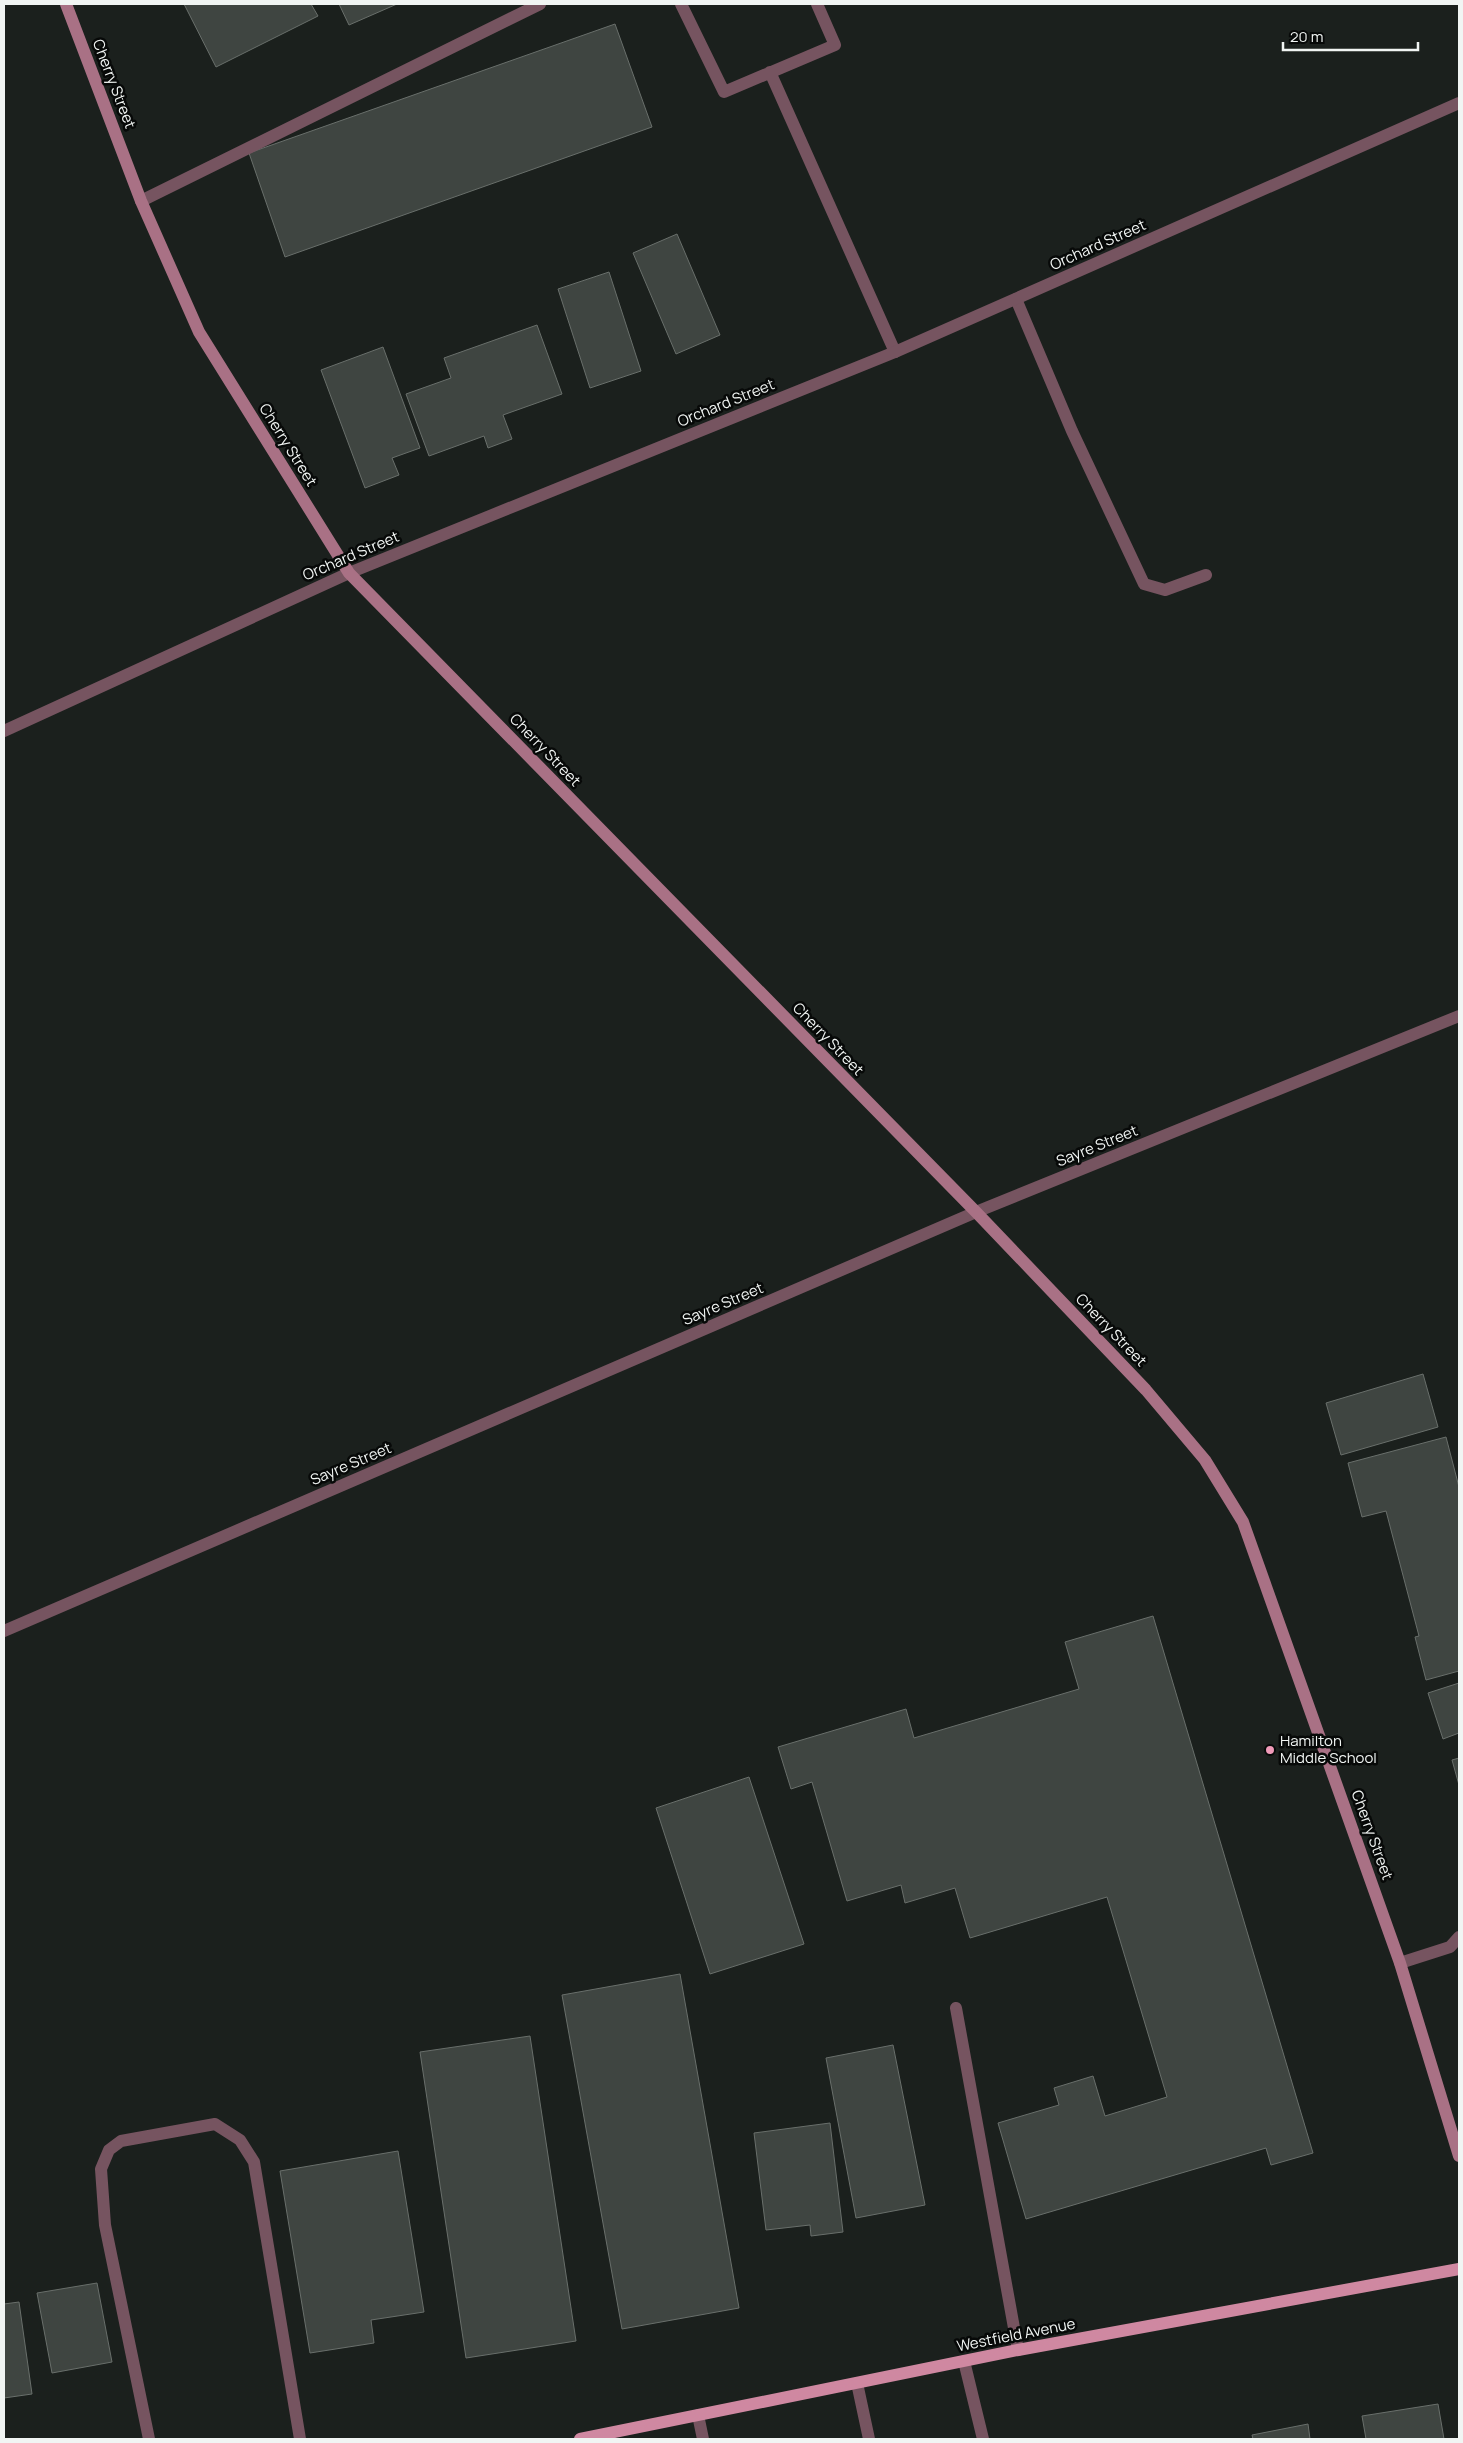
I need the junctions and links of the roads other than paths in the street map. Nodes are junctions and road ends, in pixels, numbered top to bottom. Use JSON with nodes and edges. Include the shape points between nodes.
{"nodes":[{"id":1,"x":66,"y":4,"type":"edge"},
{"id":2,"x":540,"y":4,"type":"edge"},
{"id":3,"x":681,"y":4,"type":"edge"},
{"id":4,"x":817,"y":4,"type":"edge"},
{"id":5,"x":770,"y":72,"type":"junction"},
{"id":6,"x":1459,"y":103,"type":"edge"},
{"id":7,"x":141,"y":200,"type":"junction"},
{"id":8,"x":1016,"y":299,"type":"junction"},
{"id":9,"x":895,"y":352,"type":"junction"},
{"id":10,"x":348,"y":573,"type":"junction"},
{"id":11,"x":1206,"y":575,"type":"dead end"},
{"id":12,"x":4,"y":730,"type":"edge"},
{"id":13,"x":1459,"y":1016,"type":"edge"},
{"id":14,"x":976,"y":1212,"type":"junction"},
{"id":15,"x":4,"y":1631,"type":"edge"},
{"id":16,"x":1459,"y":1936,"type":"edge"},
{"id":17,"x":1400,"y":1963,"type":"junction"},
{"id":18,"x":956,"y":2008,"type":"dead end"},
{"id":19,"x":1459,"y":2156,"type":"edge"},
{"id":20,"x":1459,"y":2269,"type":"edge"},
{"id":21,"x":1018,"y":2350,"type":"junction"},
{"id":22,"x":964,"y":2361,"type":"junction"},
{"id":23,"x":857,"y":2383,"type":"junction"},
{"id":24,"x":698,"y":2415,"type":"junction"},
{"id":25,"x":149,"y":2439,"type":"edge"},
{"id":26,"x":300,"y":2439,"type":"edge"},
{"id":27,"x":580,"y":2439,"type":"edge"},
{"id":28,"x":704,"y":2439,"type":"edge"},
{"id":29,"x":869,"y":2439,"type":"edge"},
{"id":30,"x":983,"y":2439,"type":"edge"}],
"edges":[{"from":1,"to":7,"type":"street","name":"Cherry Street"},
{"from":2,"to":7,"type":"street"},
{"from":3,"to":5,"type":"street","via":[[724,92]]},
{"from":4,"to":5,"type":"street","via":[[835,45]]},
{"from":5,"to":9,"type":"street"},
{"from":6,"to":8,"type":"street","name":"Orchard Street"},
{"from":7,"to":10,"type":"street","name":"Cherry Street","via":[[199,332]]},
{"from":8,"to":9,"type":"street","name":"Orchard Street"},
{"from":8,"to":11,"type":"street","via":[[1072,431],[1144,584],[1165,590]]},
{"from":9,"to":10,"type":"street","name":"Orchard Street"},
{"from":10,"to":12,"type":"street","name":"Orchard Street"},
{"from":10,"to":14,"type":"street","name":"Cherry Street"},
{"from":13,"to":14,"type":"street","name":"Sayre Street"},
{"from":14,"to":15,"type":"street","name":"Sayre Street"},
{"from":14,"to":17,"type":"street","name":"Cherry Street","via":[[1146,1390],[1205,1460],[1243,1522]]},
{"from":16,"to":17,"type":"street","via":[[1450,1948]]},
{"from":17,"to":19,"type":"street","name":"Cherry Street"},
{"from":18,"to":21,"type":"street"},
{"from":20,"to":21,"type":"main road","name":"Westfield Avenue"},
{"from":21,"to":22,"type":"main road","name":"Westfield Avenue"},
{"from":22,"to":23,"type":"main road","name":"Westfield Avenue"},
{"from":22,"to":30,"type":"street"},
{"from":23,"to":24,"type":"main road","name":"Westfield Avenue"},
{"from":23,"to":29,"type":"street"},
{"from":24,"to":27,"type":"main road","name":"Westfield Avenue"},
{"from":24,"to":28,"type":"street"},
{"from":25,"to":26,"type":"street","via":[[105,2225],[101,2169],[109,2150],[120,2141],[215,2124],[240,2140],[254,2162]]}]}
